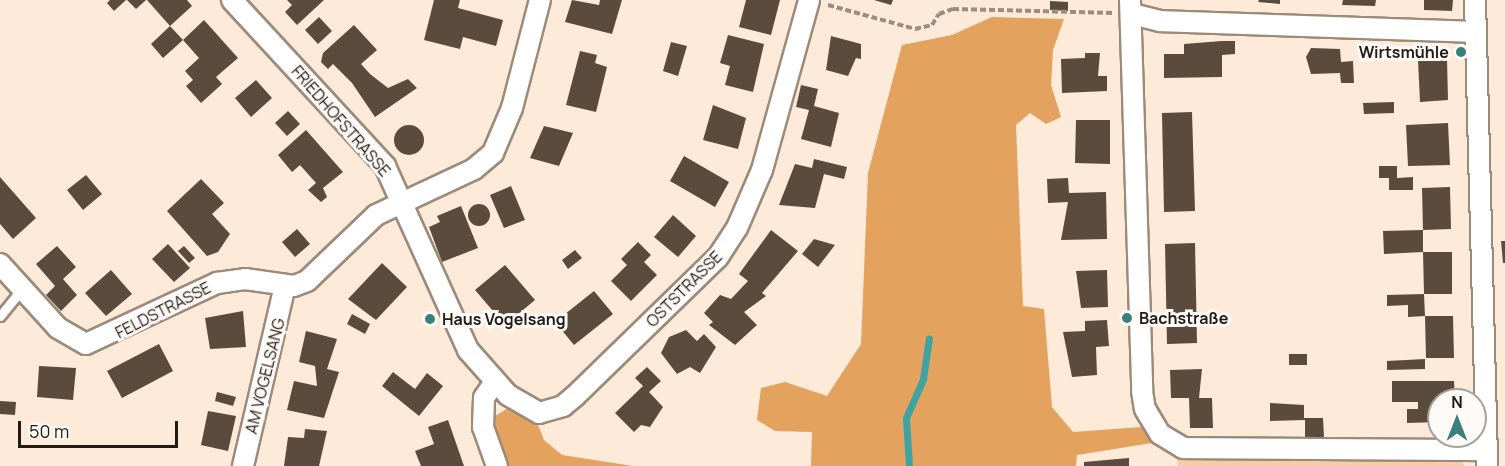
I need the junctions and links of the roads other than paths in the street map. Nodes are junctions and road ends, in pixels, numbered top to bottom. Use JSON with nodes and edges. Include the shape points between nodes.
{"nodes":[{"id":1,"x":232,"y":0,"type":"edge"},
{"id":2,"x":540,"y":0,"type":"edge"},
{"id":3,"x":1475,"y":0,"type":"edge"},
{"id":4,"x":815,"y":1,"type":"edge"},
{"id":5,"x":1131,"y":7,"type":"edge"},
{"id":6,"x":1475,"y":32,"type":"junction"},
{"id":7,"x":403,"y":201,"type":"junction"},
{"id":8,"x":0,"y":264,"type":"edge"},
{"id":9,"x":285,"y":285,"type":"junction"},
{"id":10,"x":22,"y":289,"type":"junction"},
{"id":11,"x":0,"y":316,"type":"edge"},
{"id":12,"x":495,"y":382,"type":"junction"},
{"id":13,"x":1487,"y":458,"type":"edge"},
{"id":14,"x":243,"y":466,"type":"edge"},
{"id":15,"x":497,"y":466,"type":"edge"}],
"edges":[{"from":1,"to":7,"type":"street","name":"FRIEDHOFSTRASSE","via":[[385,166]]},
{"from":2,"to":7,"type":"street","name":"FELDSTRASSE","via":[[512,108],[493,153],[474,169]]},
{"from":3,"to":6,"type":"street"},
{"from":4,"to":12,"type":"street","name":"OSTSTRASSE","via":[[762,170],[718,257],[563,406],[531,411]]},
{"from":5,"to":6,"type":"street","via":[[1179,22]]},
{"from":5,"to":13,"type":"street","via":[[1142,391],[1145,409],[1160,434],[1183,448]]},
{"from":6,"to":13,"type":"street"},
{"from":7,"to":9,"type":"street","name":"FELDSTRASSE","via":[[376,215],[307,281]]},
{"from":7,"to":12,"type":"street","name":"FRIEDHOFSTRASSE","via":[[452,322]]},
{"from":8,"to":10,"type":"street","name":"FELDSTRASSE"},
{"from":9,"to":10,"type":"street","name":"FELDSTRASSE","via":[[245,279],[217,283],[93,344],[72,338]]},
{"from":9,"to":14,"type":"street","name":"AM VOGELSANG"},
{"from":10,"to":11,"type":"lane"},
{"from":12,"to":15,"type":"street","via":[[484,398],[483,427]]}]}
